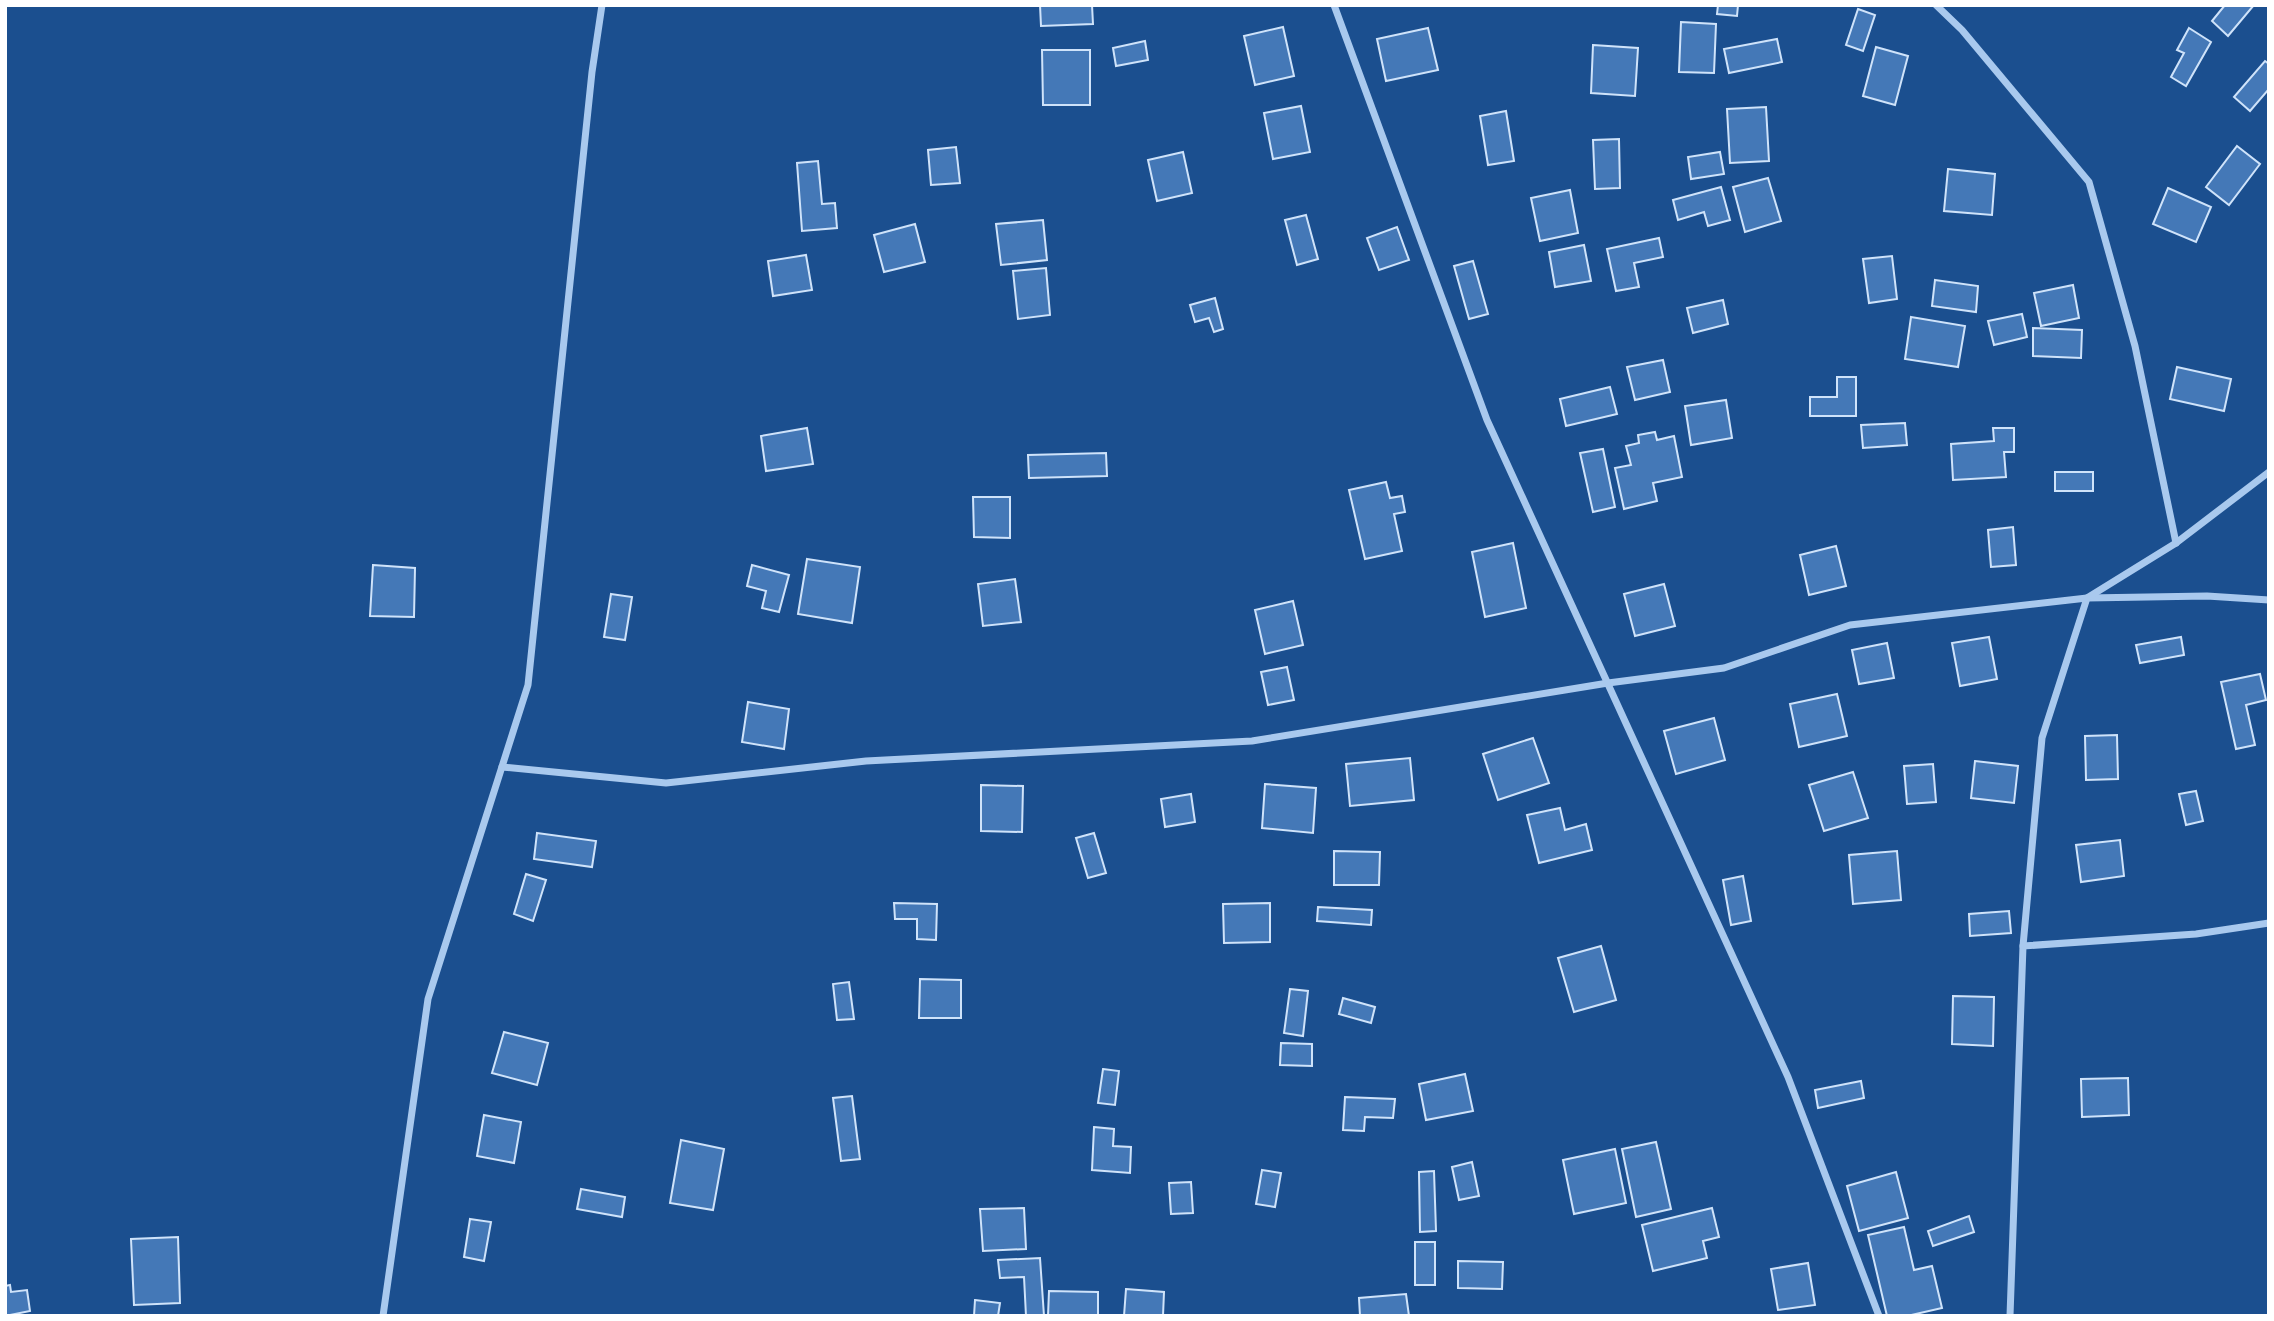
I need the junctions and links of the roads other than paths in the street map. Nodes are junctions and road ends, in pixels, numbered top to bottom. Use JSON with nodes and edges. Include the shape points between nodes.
{"nodes":[{"id":1,"x":602,"y":5,"type":"edge"},
{"id":2,"x":1335,"y":5,"type":"edge"},
{"id":3,"x":1936,"y":5,"type":"edge"},
{"id":4,"x":2269,"y":472,"type":"edge"},
{"id":5,"x":2176,"y":543,"type":"junction"},
{"id":6,"x":2087,"y":598,"type":"junction"},
{"id":7,"x":2269,"y":600,"type":"edge"},
{"id":8,"x":1608,"y":683,"type":"junction"},
{"id":9,"x":502,"y":767,"type":"junction"},
{"id":10,"x":2269,"y":923,"type":"edge"},
{"id":11,"x":2023,"y":946,"type":"junction"},
{"id":12,"x":383,"y":1316,"type":"edge"},
{"id":13,"x":1879,"y":1316,"type":"edge"},
{"id":14,"x":2010,"y":1316,"type":"edge"}],
"edges":[{"from":1,"to":9,"type":"street","via":[[528,685]]},
{"from":2,"to":8,"type":"street","via":[[1487,419]]},
{"from":3,"to":5,"type":"street","via":[[2089,182],[2135,346]]},
{"from":4,"to":5,"type":"street"},
{"from":5,"to":6,"type":"street"},
{"from":6,"to":7,"type":"street"},
{"from":6,"to":8,"type":"street","via":[[1850,625],[1724,668]]},
{"from":6,"to":11,"type":"street","via":[[2042,738]]},
{"from":8,"to":9,"type":"street","via":[[1252,741],[866,761],[666,783]]},
{"from":8,"to":13,"type":"street","via":[[1788,1077]]},
{"from":9,"to":12,"type":"street","via":[[428,999]]},
{"from":10,"to":11,"type":"street","via":[[2196,934]]},
{"from":11,"to":14,"type":"street"}]}
